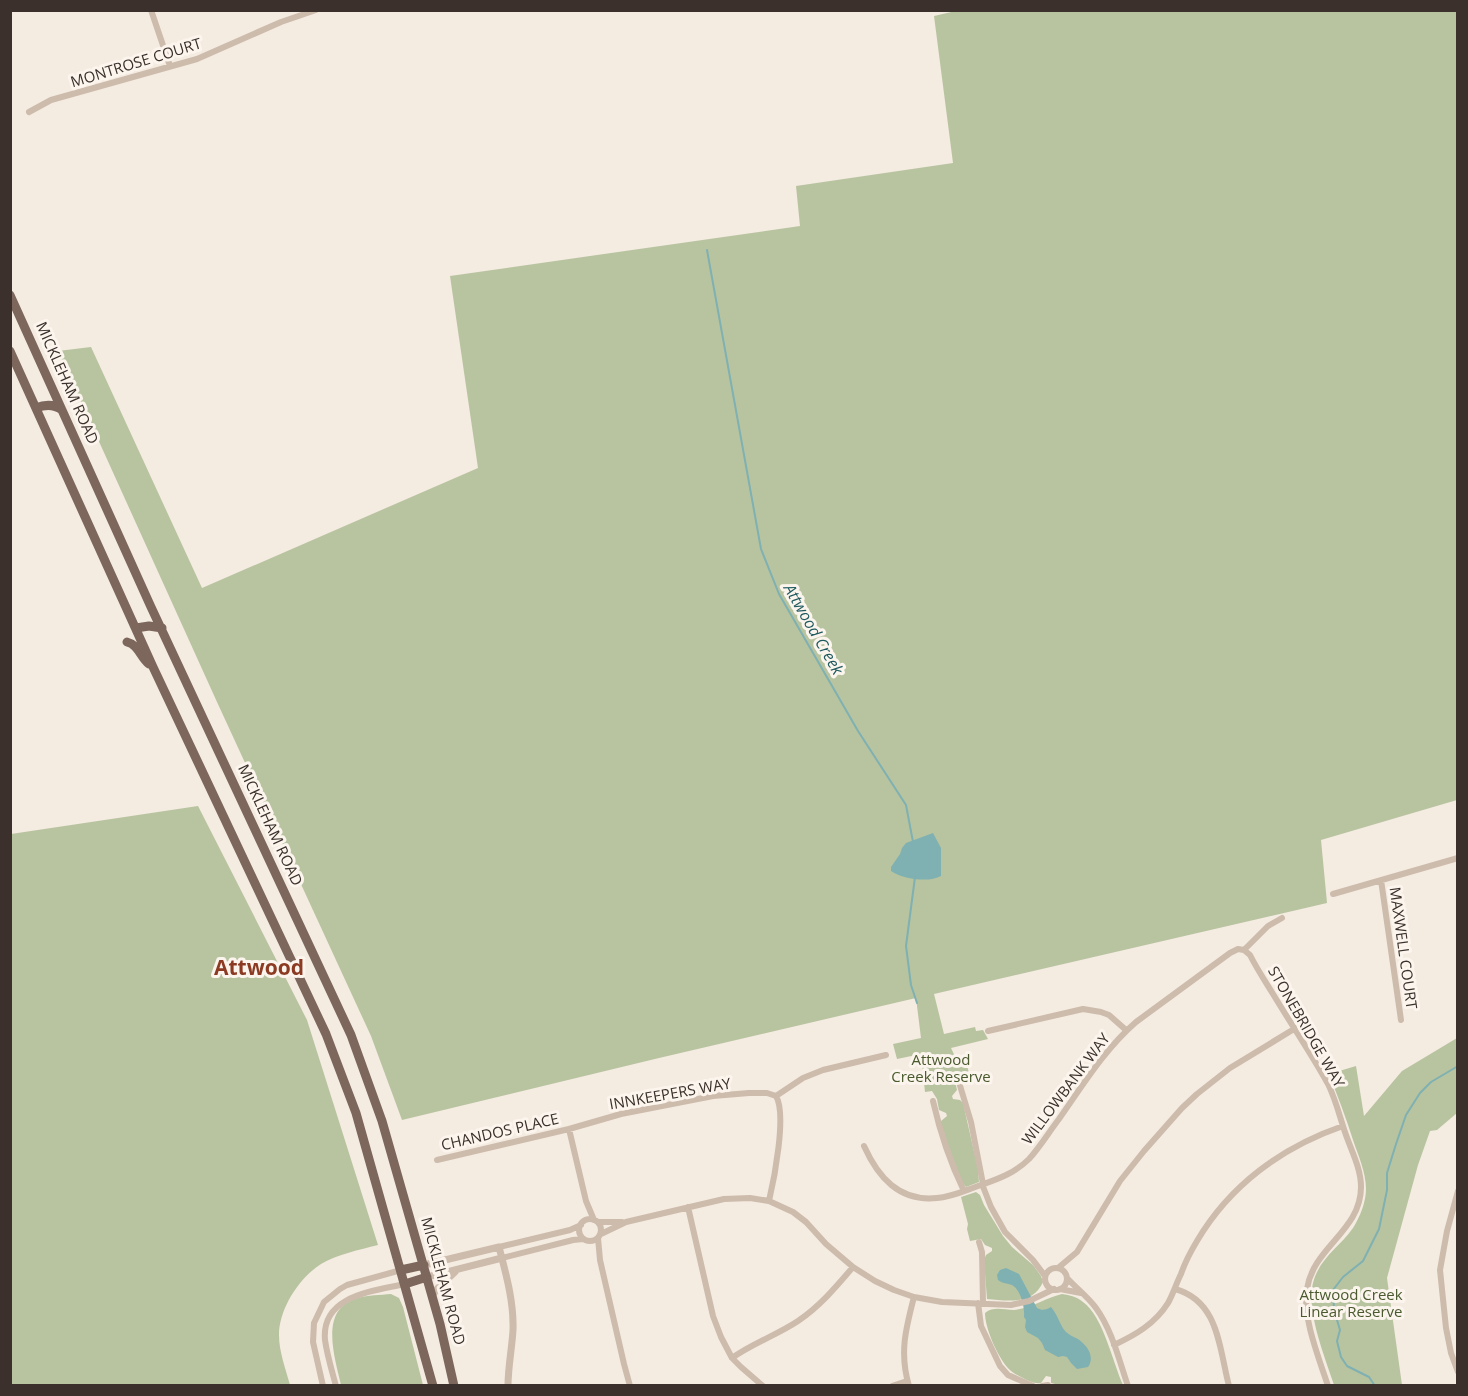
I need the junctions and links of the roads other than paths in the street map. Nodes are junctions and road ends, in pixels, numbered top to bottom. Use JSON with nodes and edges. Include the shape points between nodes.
{"nodes":[{"id":1,"x":151,"y":10,"type":"edge"},
{"id":2,"x":316,"y":10,"type":"edge"},
{"id":3,"x":170,"y":66,"type":"junction"},
{"id":4,"x":29,"y":112,"type":"dead end"},
{"id":5,"x":10,"y":295,"type":"edge"},
{"id":6,"x":10,"y":351,"type":"edge"},
{"id":7,"x":36,"y":408,"type":"junction"},
{"id":8,"x":63,"y":411,"type":"junction"},
{"id":9,"x":136,"y":628,"type":"junction"},
{"id":10,"x":162,"y":628,"type":"junction"},
{"id":11,"x":141,"y":639,"type":"junction"},
{"id":12,"x":127,"y":642,"type":"dead end"},
{"id":13,"x":153,"y":667,"type":"junction"},
{"id":14,"x":1458,"y":858,"type":"edge"},
{"id":15,"x":1381,"y":880,"type":"junction"},
{"id":16,"x":1333,"y":894,"type":"dead end"},
{"id":17,"x":1282,"y":918,"type":"dead end"},
{"id":18,"x":1244,"y":950,"type":"junction"},
{"id":19,"x":1401,"y":1020,"type":"dead end"},
{"id":20,"x":1294,"y":1029,"type":"junction"},
{"id":21,"x":988,"y":1030,"type":"dead end"},
{"id":22,"x":1126,"y":1030,"type":"junction"},
{"id":23,"x":885,"y":1055,"type":"dead end"},
{"id":24,"x":958,"y":1079,"type":"dead end"},
{"id":25,"x":776,"y":1096,"type":"junction"},
{"id":26,"x":933,"y":1101,"type":"dead end"},
{"id":27,"x":1343,"y":1126,"type":"junction"},
{"id":28,"x":569,"y":1129,"type":"junction"},
{"id":29,"x":864,"y":1146,"type":"dead end"},
{"id":30,"x":437,"y":1160,"type":"dead end"},
{"id":31,"x":983,"y":1184,"type":"junction"},
{"id":32,"x":964,"y":1191,"type":"junction"},
{"id":33,"x":1458,"y":1191,"type":"edge"},
{"id":34,"x":586,"y":1201,"type":"junction"},
{"id":35,"x":768,"y":1201,"type":"junction"},
{"id":36,"x":688,"y":1207,"type":"junction"},
{"id":37,"x":596,"y":1221,"type":"junction"},
{"id":38,"x":626,"y":1222,"type":"junction"},
{"id":39,"x":583,"y":1223,"type":"junction"},
{"id":40,"x":600,"y":1236,"type":"junction"},
{"id":41,"x":587,"y":1240,"type":"junction"},
{"id":42,"x":980,"y":1242,"type":"dead end"},
{"id":43,"x":499,"y":1247,"type":"junction"},
{"id":44,"x":1073,"y":1257,"type":"junction"},
{"id":45,"x":502,"y":1258,"type":"junction"},
{"id":46,"x":600,"y":1260,"type":"junction"},
{"id":47,"x":1033,"y":1260,"type":"junction"},
{"id":48,"x":424,"y":1265,"type":"junction"},
{"id":49,"x":853,"y":1267,"type":"junction"},
{"id":50,"x":1054,"y":1268,"type":"junction"},
{"id":51,"x":460,"y":1269,"type":"junction"},
{"id":52,"x":401,"y":1270,"type":"junction"},
{"id":53,"x":1066,"y":1275,"type":"junction"},
{"id":54,"x":427,"y":1277,"type":"junction"},
{"id":55,"x":1046,"y":1280,"type":"junction"},
{"id":56,"x":405,"y":1284,"type":"junction"},
{"id":57,"x":1057,"y":1289,"type":"junction"},
{"id":58,"x":1175,"y":1289,"type":"junction"},
{"id":59,"x":1081,"y":1294,"type":"junction"},
{"id":60,"x":432,"y":1296,"type":"junction"},
{"id":61,"x":914,"y":1297,"type":"junction"},
{"id":62,"x":1037,"y":1297,"type":"junction"},
{"id":63,"x":981,"y":1303,"type":"junction"},
{"id":64,"x":1114,"y":1345,"type":"junction"},
{"id":65,"x":732,"y":1358,"type":"junction"},
{"id":66,"x":1458,"y":1372,"type":"edge"},
{"id":67,"x":908,"y":1383,"type":"edge"},
{"id":68,"x":1048,"y":1385,"type":"edge"},
{"id":69,"x":323,"y":1386,"type":"edge"},
{"id":70,"x":336,"y":1386,"type":"edge"},
{"id":71,"x":433,"y":1386,"type":"edge"},
{"id":72,"x":454,"y":1386,"type":"edge"},
{"id":73,"x":508,"y":1386,"type":"edge"},
{"id":74,"x":630,"y":1386,"type":"edge"},
{"id":75,"x":763,"y":1386,"type":"edge"},
{"id":76,"x":892,"y":1386,"type":"edge"},
{"id":77,"x":1033,"y":1386,"type":"edge"},
{"id":78,"x":1042,"y":1386,"type":"edge"},
{"id":79,"x":1128,"y":1386,"type":"edge"},
{"id":80,"x":1229,"y":1386,"type":"edge"},
{"id":81,"x":1328,"y":1386,"type":"edge"}],
"edges":[{"from":1,"to":3,"type":"street"},
{"from":2,"to":3,"type":"street","name":"MONTROSE COURT","via":[[197,59]]},
{"from":3,"to":4,"type":"street","name":"MONTROSE COURT","via":[[51,100]]},
{"from":5,"to":8,"type":"main road","name":"MICKLEHAM ROAD"},
{"from":6,"to":7,"type":"main road"},
{"from":7,"to":8,"type":"main road","via":[[49,405]]},
{"from":7,"to":9,"type":"main road"},
{"from":8,"to":10,"type":"main road","name":"MICKLEHAM ROAD"},
{"from":9,"to":10,"type":"main road"},
{"from":9,"to":11,"type":"main road"},
{"from":10,"to":11,"type":"main road"},
{"from":10,"to":48,"type":"main road","name":"MICKLEHAM ROAD","via":[[351,1035],[382,1121]]},
{"from":11,"to":13,"type":"main road"},
{"from":12,"to":13,"type":"main road"},
{"from":13,"to":52,"type":"main road","via":[[326,1034],[356,1113]]},
{"from":14,"to":15,"type":"street"},
{"from":15,"to":16,"type":"street"},
{"from":15,"to":19,"type":"street","name":"MAXWELL COURT"},
{"from":17,"to":18,"type":"street","name":"WILLOWBANK WAY"},
{"from":18,"to":20,"type":"street","name":"STONEBRIDGE WAY"},
{"from":18,"to":22,"type":"street","name":"WILLOWBANK WAY","via":[[1230,953]]},
{"from":20,"to":27,"type":"street","name":"STONEBRIDGE WAY","via":[[1328,1084]]},
{"from":20,"to":44,"type":"street","via":[[1230,1068],[1182,1108],[1120,1181]]},
{"from":21,"to":22,"type":"street","via":[[1083,1009],[1109,1015]]},
{"from":22,"to":31,"type":"street","name":"WILLOWBANK WAY","via":[[1104,1054],[1029,1159],[1008,1174]]},
{"from":23,"to":25,"type":"street","via":[[823,1070]]},
{"from":24,"to":31,"type":"street"},
{"from":25,"to":28,"type":"street","name":"INNKEEPERS WAY","via":[[713,1096],[621,1114]]},
{"from":25,"to":35,"type":"street","via":[[780,1107],[779,1142]]},
{"from":26,"to":32,"type":"street","via":[[946,1149]]},
{"from":27,"to":58,"type":"street","via":[[1288,1150],[1253,1174],[1223,1204],[1197,1240]]},
{"from":27,"to":81,"type":"street","name":"STONEBRIDGE WAY","via":[[1359,1173],[1360,1199],[1347,1228],[1318,1259],[1306,1297],[1308,1318]]},
{"from":28,"to":30,"type":"street","name":"CHANDOS PLACE"},
{"from":28,"to":34,"type":"street"},
{"from":29,"to":32,"type":"street","name":"WILLOWBANK WAY","via":[[883,1178],[912,1196],[936,1198]]},
{"from":31,"to":32,"type":"street","name":"WILLOWBANK WAY"},
{"from":31,"to":47,"type":"street","via":[[1005,1232]]},
{"from":33,"to":66,"type":"street","via":[[1440,1270],[1446,1328]]},
{"from":34,"to":37,"type":"street"},
{"from":34,"to":39,"type":"street"},
{"from":35,"to":36,"type":"street","via":[[736,1198]]},
{"from":35,"to":49,"type":"street","via":[[806,1222]]},
{"from":36,"to":38,"type":"street"},
{"from":36,"to":65,"type":"street","via":[[713,1316]]},
{"from":37,"to":38,"type":"street"},
{"from":37,"to":39,"type":"street"},
{"from":37,"to":40,"type":"street","via":[[602,1228]]},
{"from":38,"to":40,"type":"street"},
{"from":39,"to":41,"type":"street","via":[[579,1232]]},
{"from":39,"to":43,"type":"street","via":[[570,1230]]},
{"from":40,"to":41,"type":"street"},
{"from":40,"to":46,"type":"street"},
{"from":41,"to":45,"type":"street"},
{"from":41,"to":46,"type":"street"},
{"from":42,"to":63,"type":"street"},
{"from":43,"to":45,"type":"street"},
{"from":43,"to":48,"type":"street"},
{"from":44,"to":50,"type":"street"},
{"from":44,"to":53,"type":"street"},
{"from":45,"to":51,"type":"street"},
{"from":45,"to":73,"type":"street","via":[[513,1313]]},
{"from":46,"to":74,"type":"street"},
{"from":47,"to":50,"type":"street"},
{"from":47,"to":55,"type":"street"},
{"from":48,"to":52,"type":"main road"},
{"from":48,"to":54,"type":"main road","name":"MICKLEHAM ROAD"},
{"from":49,"to":61,"type":"street"},
{"from":49,"to":65,"type":"street","via":[[811,1312]]},
{"from":50,"to":53,"type":"street"},
{"from":50,"to":55,"type":"street"},
{"from":51,"to":54,"type":"street"},
{"from":51,"to":60,"type":"street"},
{"from":52,"to":56,"type":"main road"},
{"from":52,"to":69,"type":"street","via":[[347,1285],[324,1302],[314,1323],[313,1342]]},
{"from":53,"to":57,"type":"street","via":[[1065,1284]]},
{"from":53,"to":59,"type":"street"},
{"from":54,"to":56,"type":"main road"},
{"from":54,"to":60,"type":"main road","name":"MICKLEHAM ROAD"},
{"from":55,"to":57,"type":"street","via":[[1051,1288]]},
{"from":55,"to":62,"type":"street"},
{"from":56,"to":70,"type":"street","via":[[354,1296],[342,1301],[334,1311],[325,1340]]},
{"from":56,"to":71,"type":"main road"},
{"from":57,"to":59,"type":"street"},
{"from":57,"to":62,"type":"street"},
{"from":58,"to":64,"type":"street","via":[[1154,1320]]},
{"from":58,"to":80,"type":"street","via":[[1198,1300],[1210,1316]]},
{"from":59,"to":64,"type":"street","via":[[1098,1311]]},
{"from":60,"to":72,"type":"main road","name":"MICKLEHAM ROAD"},
{"from":61,"to":63,"type":"street"},
{"from":61,"to":67,"type":"street","via":[[903,1355]]},
{"from":62,"to":63,"type":"street","via":[[1011,1305]]},
{"from":63,"to":77,"type":"street","via":[[981,1326],[1000,1366],[1008,1375]]},
{"from":64,"to":79,"type":"street"},
{"from":65,"to":75,"type":"street"},
{"from":67,"to":76,"type":"street"},
{"from":68,"to":78,"type":"street"}]}
